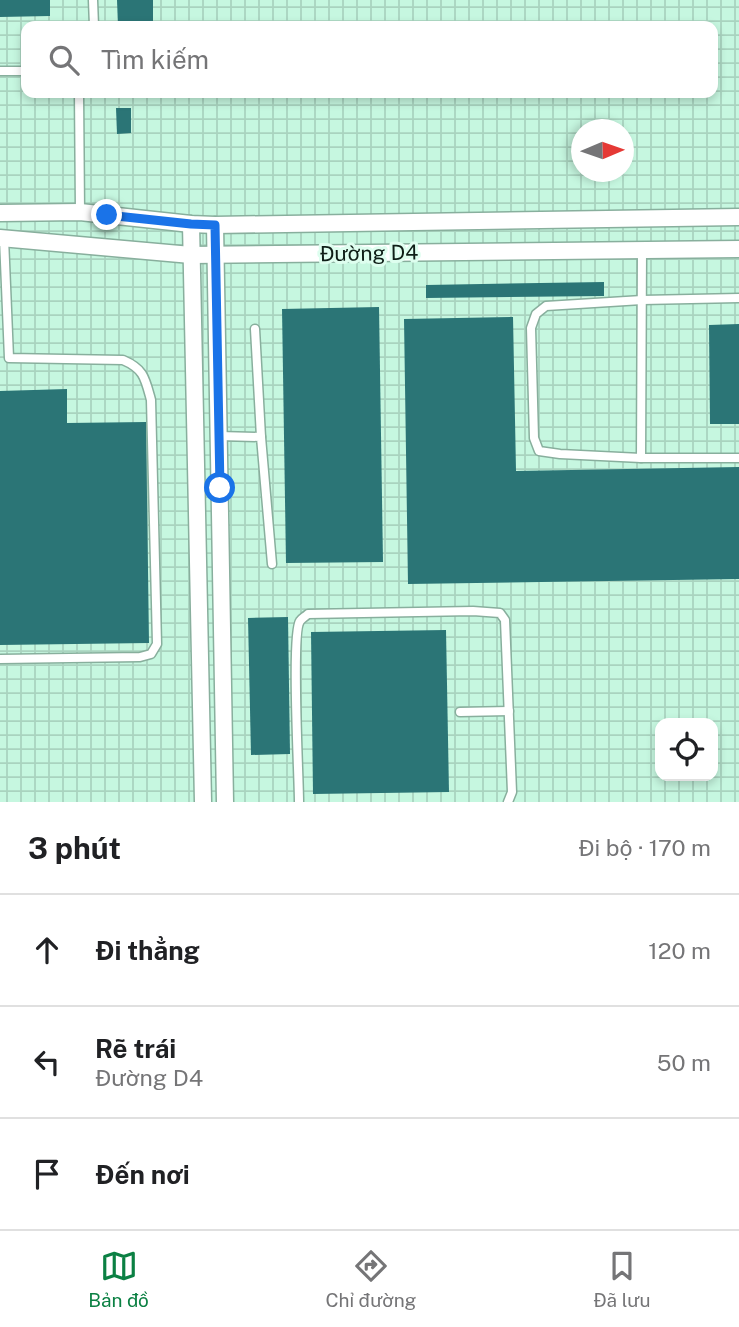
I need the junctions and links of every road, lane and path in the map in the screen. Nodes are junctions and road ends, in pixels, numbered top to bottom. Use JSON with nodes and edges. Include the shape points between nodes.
{"nodes":[{"id":1,"x":93,"y":0,"type":"edge"},
{"id":2,"x":94,"y":21,"type":"edge"},
{"id":3,"x":0,"y":71,"type":"edge"},
{"id":4,"x":21,"y":71,"type":"edge"},
{"id":5,"x":79,"y":98,"type":"edge"},
{"id":6,"x":80,"y":212,"type":"junction"},
{"id":7,"x":0,"y":213,"type":"edge"},
{"id":8,"x":739,"y":217,"type":"edge"},
{"id":9,"x":191,"y":224,"type":"junction"},
{"id":10,"x":215,"y":225,"type":"junction"},
{"id":11,"x":2,"y":238,"type":"edge"},
{"id":12,"x":739,"y":248,"type":"edge"},
{"id":13,"x":642,"y":250,"type":"junction"},
{"id":14,"x":191,"y":255,"type":"junction"},
{"id":15,"x":216,"y":255,"type":"junction"},
{"id":16,"x":739,"y":298,"type":"edge"},
{"id":17,"x":642,"y":300,"type":"junction"},
{"id":18,"x":255,"y":329,"type":"dead end"},
{"id":19,"x":5,"y":358,"type":"edge"},
{"id":20,"x":219,"y":436,"type":"junction"},
{"id":21,"x":261,"y":437,"type":"junction"},
{"id":22,"x":641,"y":457,"type":"junction"},
{"id":23,"x":739,"y":458,"type":"edge"},
{"id":24,"x":272,"y":564,"type":"dead end"},
{"id":25,"x":0,"y":659,"type":"edge"},
{"id":26,"x":509,"y":711,"type":"junction"},
{"id":27,"x":460,"y":712,"type":"dead end"},
{"id":28,"x":203,"y":802,"type":"edge"},
{"id":29,"x":225,"y":802,"type":"edge"},
{"id":30,"x":299,"y":802,"type":"edge"},
{"id":31,"x":508,"y":802,"type":"edge"}],
"edges":[{"from":1,"to":2,"type":"lane"},
{"from":3,"to":4,"type":"lane"},
{"from":5,"to":6,"type":"lane"},
{"from":6,"to":7,"type":"street","name":"Đường D4"},
{"from":6,"to":9,"type":"street","name":"Đường D4"},
{"from":8,"to":10,"type":"street","name":"Đường D4"},
{"from":9,"to":10,"type":"street","name":"Đường D4"},
{"from":9,"to":14,"type":"street"},
{"from":10,"to":15,"type":"street"},
{"from":11,"to":14,"type":"street","name":"Đường D4"},
{"from":11,"to":19,"type":"lane"},
{"from":12,"to":13,"type":"street","name":"Đường D4"},
{"from":13,"to":15,"type":"street","name":"Đường D4"},
{"from":13,"to":17,"type":"lane"},
{"from":14,"to":15,"type":"street","name":"Đường D4"},
{"from":14,"to":28,"type":"street"},
{"from":15,"to":20,"type":"street"},
{"from":16,"to":17,"type":"lane"},
{"from":17,"to":22,"type":"lane"},
{"from":17,"to":22,"type":"lane","via":[[546,306],[536,314],[531,328],[534,438],[539,451]]},
{"from":18,"to":21,"type":"lane"},
{"from":19,"to":25,"type":"lane","via":[[123,360],[136,366],[145,379],[151,400],[157,644],[151,654],[139,657]]},
{"from":20,"to":21,"type":"lane"},
{"from":20,"to":29,"type":"street"},
{"from":21,"to":24,"type":"lane"},
{"from":22,"to":23,"type":"lane"},
{"from":26,"to":27,"type":"lane"},
{"from":26,"to":30,"type":"lane","via":[[505,620],[500,614],[308,614],[297,629]]},
{"from":26,"to":31,"type":"lane","via":[[512,792]]}]}
